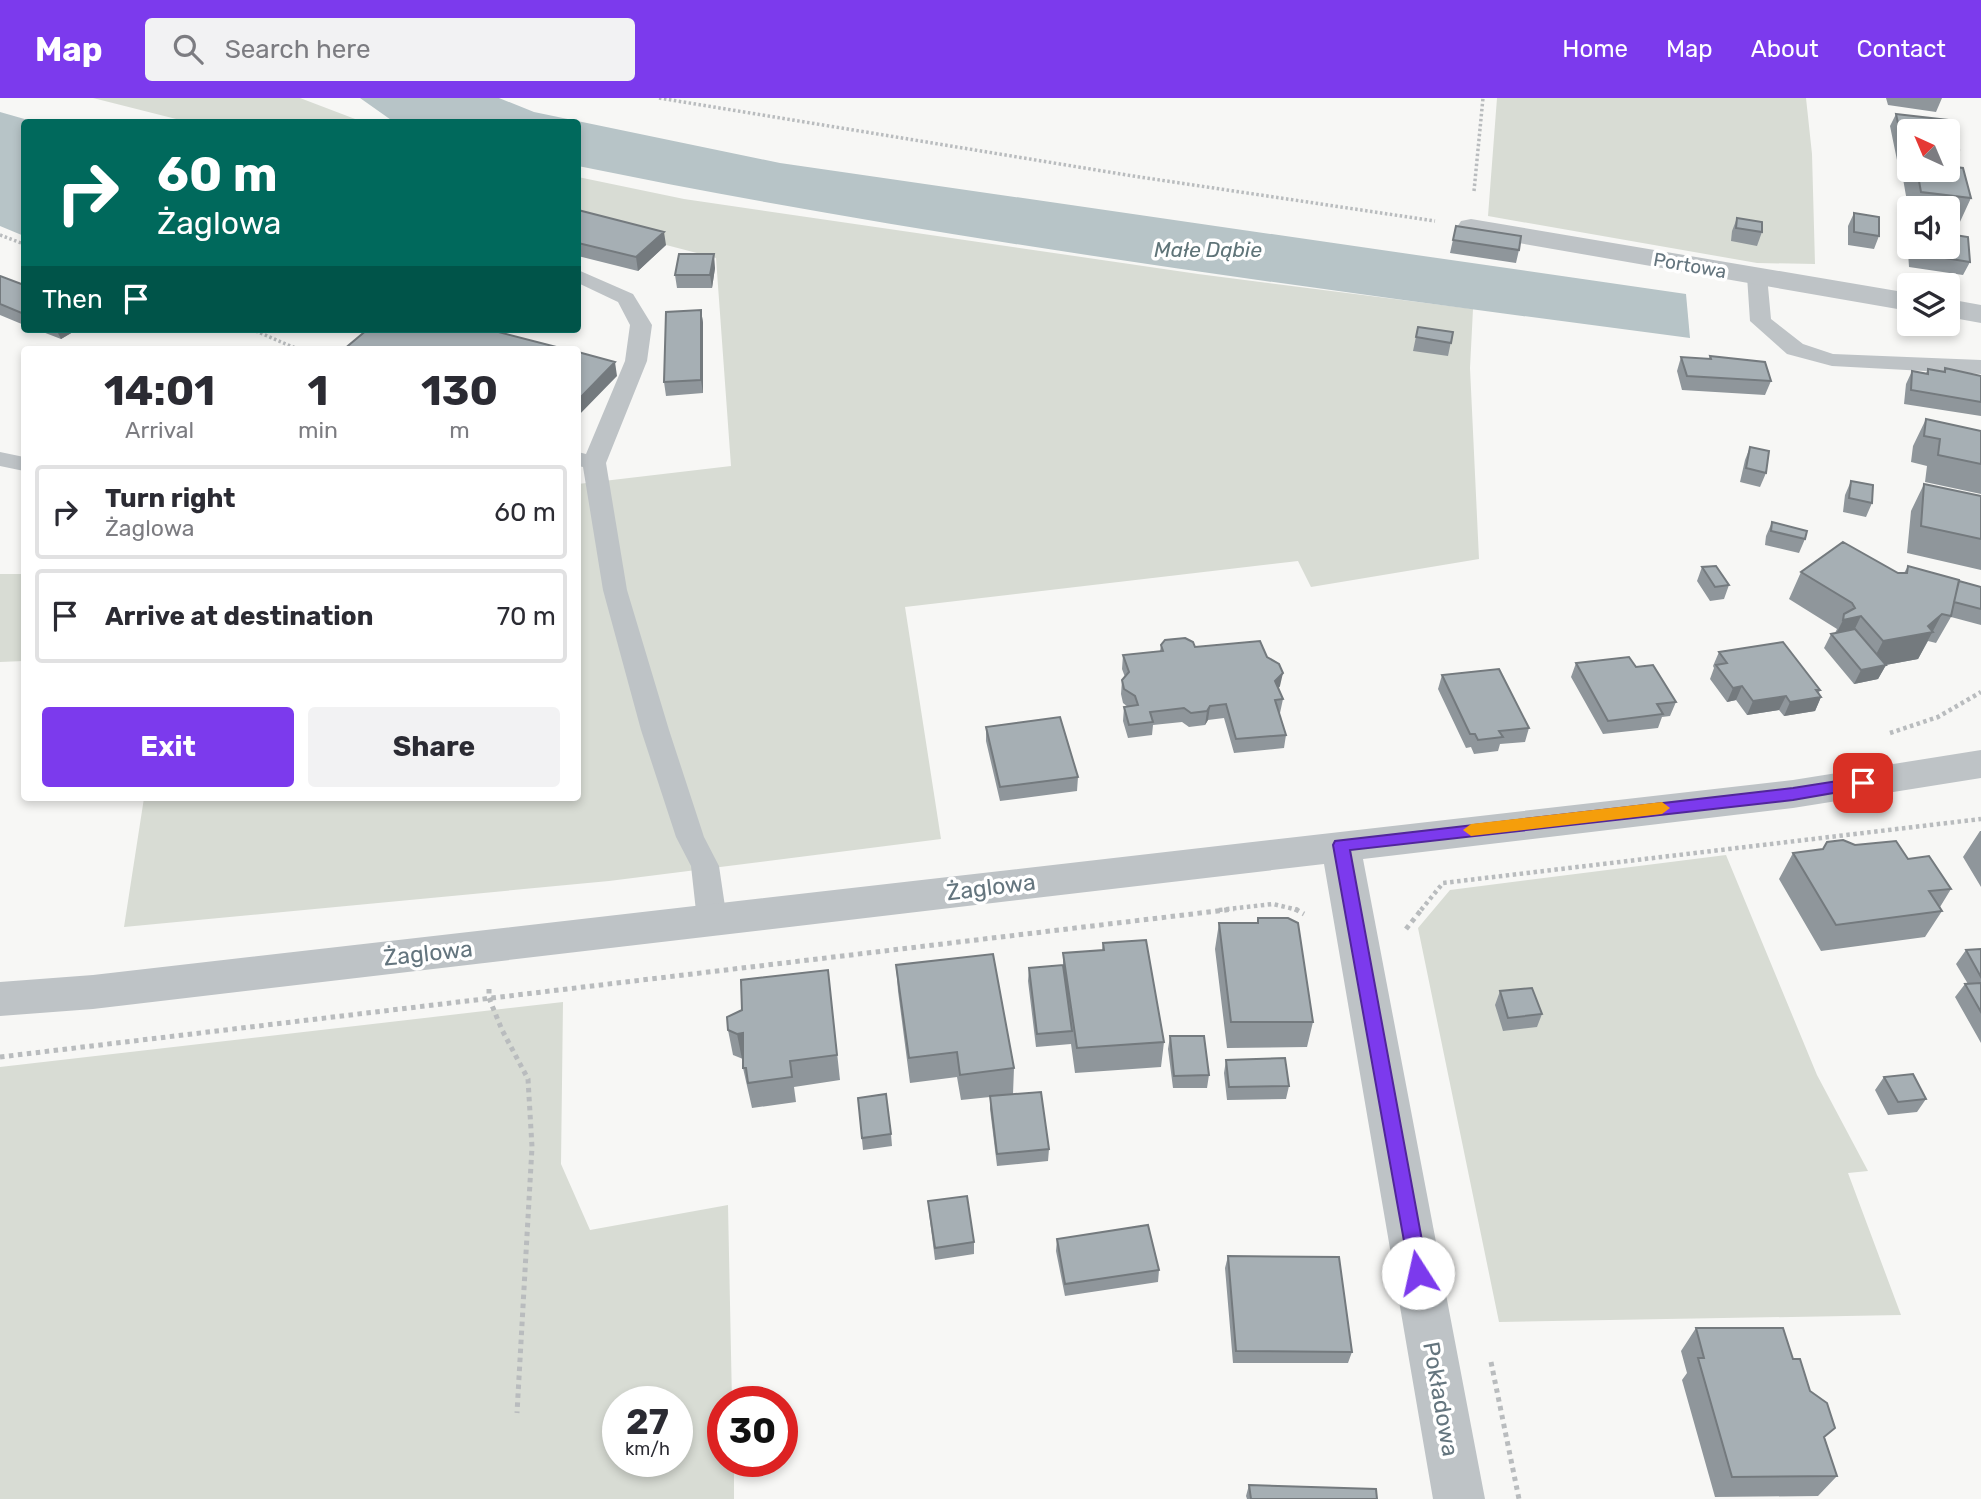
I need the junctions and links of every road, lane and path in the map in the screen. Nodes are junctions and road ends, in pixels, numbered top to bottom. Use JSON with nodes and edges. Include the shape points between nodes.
{"nodes":[{"id":1,"x":659,"y":98,"type":"edge"},
{"id":2,"x":1483,"y":98,"type":"edge"},
{"id":3,"x":1471,"y":227,"type":"junction"},
{"id":4,"x":0,"y":235,"type":"edge"},
{"id":5,"x":21,"y":243,"type":"edge"},
{"id":6,"x":1757,"y":276,"type":"junction"},
{"id":7,"x":581,"y":277,"type":"edge"},
{"id":8,"x":1897,"y":300,"type":"edge"},
{"id":9,"x":1960,"y":310,"type":"edge"},
{"id":10,"x":1981,"y":314,"type":"edge"},
{"id":11,"x":261,"y":333,"type":"edge"},
{"id":12,"x":295,"y":346,"type":"edge"},
{"id":13,"x":1981,"y":368,"type":"edge"},
{"id":14,"x":0,"y":459,"type":"edge"},
{"id":15,"x":586,"y":461,"type":"edge"},
{"id":16,"x":21,"y":463,"type":"edge"},
{"id":17,"x":1981,"y":764,"type":"edge"},
{"id":18,"x":1981,"y":819,"type":"edge"},
{"id":19,"x":1341,"y":845,"type":"junction"},
{"id":20,"x":712,"y":920,"type":"junction"},
{"id":21,"x":1314,"y":921,"type":"dead end"},
{"id":22,"x":1406,"y":929,"type":"dead end"},
{"id":23,"x":485,"y":946,"type":"junction"},
{"id":24,"x":489,"y":998,"type":"junction"},
{"id":25,"x":0,"y":999,"type":"edge"},
{"id":26,"x":0,"y":1057,"type":"edge"},
{"id":27,"x":517,"y":1413,"type":"dead end"},
{"id":28,"x":1460,"y":1499,"type":"edge"}],
"edges":[{"from":1,"to":3,"type":"path"},
{"from":2,"to":3,"type":"path"},
{"from":3,"to":6,"type":"street","name":"Portowa"},
{"from":4,"to":5,"type":"path"},
{"from":6,"to":8,"type":"street","name":"Portowa"},
{"from":6,"to":13,"type":"lane","via":[[1761,321],[1796,349],[1832,360]]},
{"from":7,"to":15,"type":"lane","via":[[626,298],[641,325],[636,361]]},
{"from":9,"to":10,"type":"street"},
{"from":11,"to":12,"type":"path"},
{"from":14,"to":16,"type":"lane"},
{"from":15,"to":20,"type":"lane","via":[[615,590],[655,730],[690,837],[705,866]]},
{"from":17,"to":19,"type":"street","name":"Żaglowa","via":[[1793,794]]},
{"from":18,"to":22,"type":"path","via":[[1443,883]]},
{"from":19,"to":20,"type":"street","name":"Żaglowa"},
{"from":19,"to":28,"type":"street","name":"Pokładowa"},
{"from":20,"to":23,"type":"street","name":"Żaglowa"},
{"from":21,"to":24,"type":"path","via":[[1294,908],[1273,905]]},
{"from":23,"to":24,"type":"path"},
{"from":23,"to":25,"type":"street","name":"Żaglowa"},
{"from":24,"to":26,"type":"path"},
{"from":24,"to":27,"type":"path","via":[[528,1079],[533,1147]]}]}
